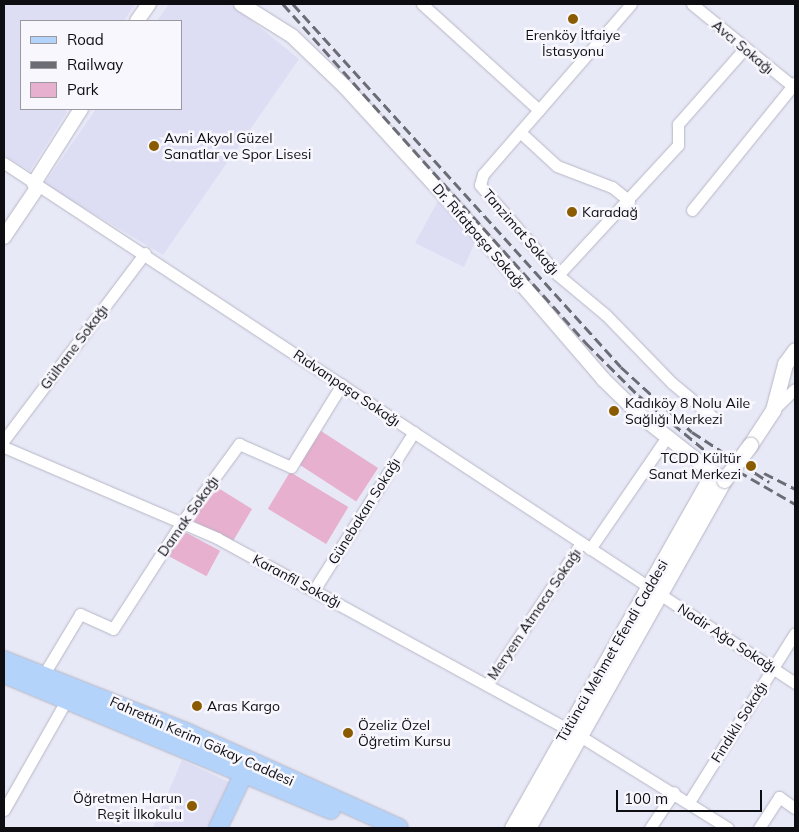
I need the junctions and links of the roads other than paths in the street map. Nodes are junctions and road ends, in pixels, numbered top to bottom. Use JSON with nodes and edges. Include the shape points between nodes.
{"nodes":[{"id":1,"x":149,"y":4,"type":"edge"},
{"id":2,"x":241,"y":4,"type":"edge"},
{"id":3,"x":422,"y":4,"type":"edge"},
{"id":4,"x":630,"y":4,"type":"edge"},
{"id":5,"x":692,"y":4,"type":"edge"},
{"id":6,"x":138,"y":20,"type":"edge"},
{"id":7,"x":745,"y":48,"type":"junction"},
{"id":8,"x":794,"y":86,"type":"edge"},
{"id":9,"x":80,"y":110,"type":"edge"},
{"id":10,"x":539,"y":110,"type":"junction"},
{"id":11,"x":520,"y":132,"type":"junction"},
{"id":12,"x":4,"y":162,"type":"edge"},
{"id":13,"x":34,"y":183,"type":"junction"},
{"id":14,"x":629,"y":201,"type":"junction"},
{"id":15,"x":692,"y":210,"type":"dead end"},
{"id":16,"x":4,"y":237,"type":"edge"},
{"id":17,"x":145,"y":253,"type":"junction"},
{"id":18,"x":558,"y":275,"type":"junction"},
{"id":19,"x":795,"y":350,"type":"edge"},
{"id":20,"x":342,"y":384,"type":"junction"},
{"id":21,"x":795,"y":389,"type":"edge"},
{"id":22,"x":773,"y":410,"type":"junction"},
{"id":23,"x":714,"y":418,"type":"dead end"},
{"id":24,"x":414,"y":432,"type":"junction"},
{"id":25,"x":667,"y":437,"type":"junction"},
{"id":26,"x":4,"y":440,"type":"edge"},
{"id":27,"x":4,"y":447,"type":"edge"},
{"id":28,"x":718,"y":477,"type":"junction"},
{"id":29,"x":182,"y":522,"type":"junction"},
{"id":30,"x":586,"y":546,"type":"junction"},
{"id":31,"x":314,"y":590,"type":"junction"},
{"id":32,"x":654,"y":590,"type":"junction"},
{"id":33,"x":795,"y":633,"type":"edge"},
{"id":34,"x":4,"y":660,"type":"edge"},
{"id":35,"x":773,"y":668,"type":"junction"},
{"id":36,"x":4,"y":674,"type":"edge"},
{"id":37,"x":44,"y":674,"type":"junction"},
{"id":38,"x":795,"y":683,"type":"edge"},
{"id":39,"x":487,"y":685,"type":"junction"},
{"id":40,"x":67,"y":699,"type":"junction"},
{"id":41,"x":573,"y":732,"type":"junction"},
{"id":42,"x":276,"y":774,"type":"junction"},
{"id":43,"x":243,"y":775,"type":"junction"},
{"id":44,"x":674,"y":792,"type":"junction"},
{"id":45,"x":688,"y":802,"type":"junction"},
{"id":46,"x":795,"y":808,"type":"edge"},
{"id":47,"x":4,"y":810,"type":"edge"},
{"id":48,"x":218,"y":828,"type":"edge"},
{"id":49,"x":372,"y":828,"type":"edge"},
{"id":50,"x":399,"y":828,"type":"edge"},
{"id":51,"x":512,"y":828,"type":"edge"},
{"id":52,"x":528,"y":828,"type":"edge"},
{"id":53,"x":650,"y":828,"type":"edge"},
{"id":54,"x":728,"y":828,"type":"edge"},
{"id":55,"x":759,"y":828,"type":"edge"}],
"edges":[{"from":1,"to":6,"type":"street"},
{"from":2,"to":25,"type":"street","name":"Dr. Rıfatpaşa Sokağı","via":[[292,36],[345,87],[475,230],[594,369]]},
{"from":3,"to":10,"type":"street"},
{"from":4,"to":10,"type":"street","name":"Tanzimat Sokağı"},
{"from":5,"to":7,"type":"street","name":"Avcı Sokağı"},
{"from":7,"to":8,"type":"street","name":"Avcı Sokağı"},
{"from":7,"to":14,"type":"street","via":[[678,124],[678,145]]},
{"from":8,"to":15,"type":"street"},
{"from":9,"to":13,"type":"street"},
{"from":10,"to":11,"type":"street","name":"Tanzimat Sokağı"},
{"from":11,"to":14,"type":"street","via":[[557,166],[612,187]]},
{"from":11,"to":18,"type":"street","name":"Tanzimat Sokağı","via":[[483,174],[480,185]]},
{"from":12,"to":13,"type":"street","name":"Rıdvanpaşa Sokağı"},
{"from":13,"to":16,"type":"street","via":[[37,188]]},
{"from":13,"to":17,"type":"street","name":"Rıdvanpaşa Sokağı"},
{"from":14,"to":18,"type":"street"},
{"from":17,"to":20,"type":"street","name":"Rıdvanpaşa Sokağı"},
{"from":17,"to":26,"type":"street","name":"Gülhane Sokağı"},
{"from":18,"to":23,"type":"street","name":"Tanzimat Sokağı","via":[[606,315],[672,383]]},
{"from":19,"to":22,"type":"main road","via":[[786,364]]},
{"from":20,"to":24,"type":"street","name":"Rıdvanpaşa Sokağı"},
{"from":20,"to":29,"type":"street","name":"Damak Sokağı","via":[[291,467],[239,444]]},
{"from":21,"to":22,"type":"street"},
{"from":22,"to":28,"type":"main road","name":"Tütüncü Mehmet Efendi Caddesi","bridge":true,"via":[[750,446]]},
{"from":24,"to":30,"type":"street","name":"Rıdvanpaşa Sokağı"},
{"from":24,"to":31,"type":"street","name":"Günebakan Sokağı"},
{"from":25,"to":28,"type":"street","name":"Dr. Rıfatpaşa Sokağı"},
{"from":25,"to":30,"type":"street","name":"Meryem Atmaca Sokağı"},
{"from":27,"to":29,"type":"street","name":"Karanfil Sokağı"},
{"from":28,"to":32,"type":"main road","name":"Tütüncü Mehmet Efendi Caddesi"},
{"from":29,"to":31,"type":"street","name":"Karanfil Sokağı"},
{"from":29,"to":37,"type":"street","name":"Damak Sokağı","via":[[113,629],[80,614]]},
{"from":30,"to":32,"type":"street","name":"Rıdvanpaşa Sokağı"},
{"from":30,"to":39,"type":"street","name":"Meryem Atmaca Sokağı"},
{"from":31,"to":39,"type":"street","name":"Karanfil Sokağı"},
{"from":32,"to":35,"type":"street","name":"Nadir Ağa Sokağı"},
{"from":32,"to":41,"type":"main road","name":"Tütüncü Mehmet Efendi Caddesi"},
{"from":33,"to":35,"type":"street","name":"Fındıklı Sokağı"},
{"from":34,"to":37,"type":"main road","name":"Fahrettin Kerim Gökay Caddesi"},
{"from":35,"to":38,"type":"street","name":"Nadir Ağa Sokağı"},
{"from":35,"to":45,"type":"street","name":"Fındıklı Sokağı"},
{"from":36,"to":40,"type":"main road","name":"Fahrettin Kerim Gökay Caddesi"},
{"from":37,"to":42,"type":"main road","name":"Fahrettin Kerim Gökay Caddesi","via":[[188,733]]},
{"from":39,"to":41,"type":"street","name":"Karanfil Sokağı"},
{"from":40,"to":43,"type":"main road","name":"Fahrettin Kerim Gökay Caddesi"},
{"from":40,"to":47,"type":"street"},
{"from":41,"to":44,"type":"street","name":"Karanfil Sokağı"},
{"from":41,"to":51,"type":"main road","name":"Tütüncü Mehmet Efendi Caddesi"},
{"from":41,"to":52,"type":"main road","name":"Tütüncü Mehmet Efendi Caddesi"},
{"from":42,"to":43,"type":"main road","via":[[251,769]]},
{"from":42,"to":50,"type":"main road","name":"Fahrettin Kerim Gökay Caddesi"},
{"from":43,"to":48,"type":"main road"},
{"from":43,"to":49,"type":"main road","name":"Fahrettin Kerim Gökay Caddesi"},
{"from":44,"to":45,"type":"street","name":"Karanfil Sokağı"},
{"from":44,"to":53,"type":"street"},
{"from":45,"to":54,"type":"street","name":"Karanfil Sokağı"},
{"from":46,"to":55,"type":"street","via":[[779,797]]}]}
